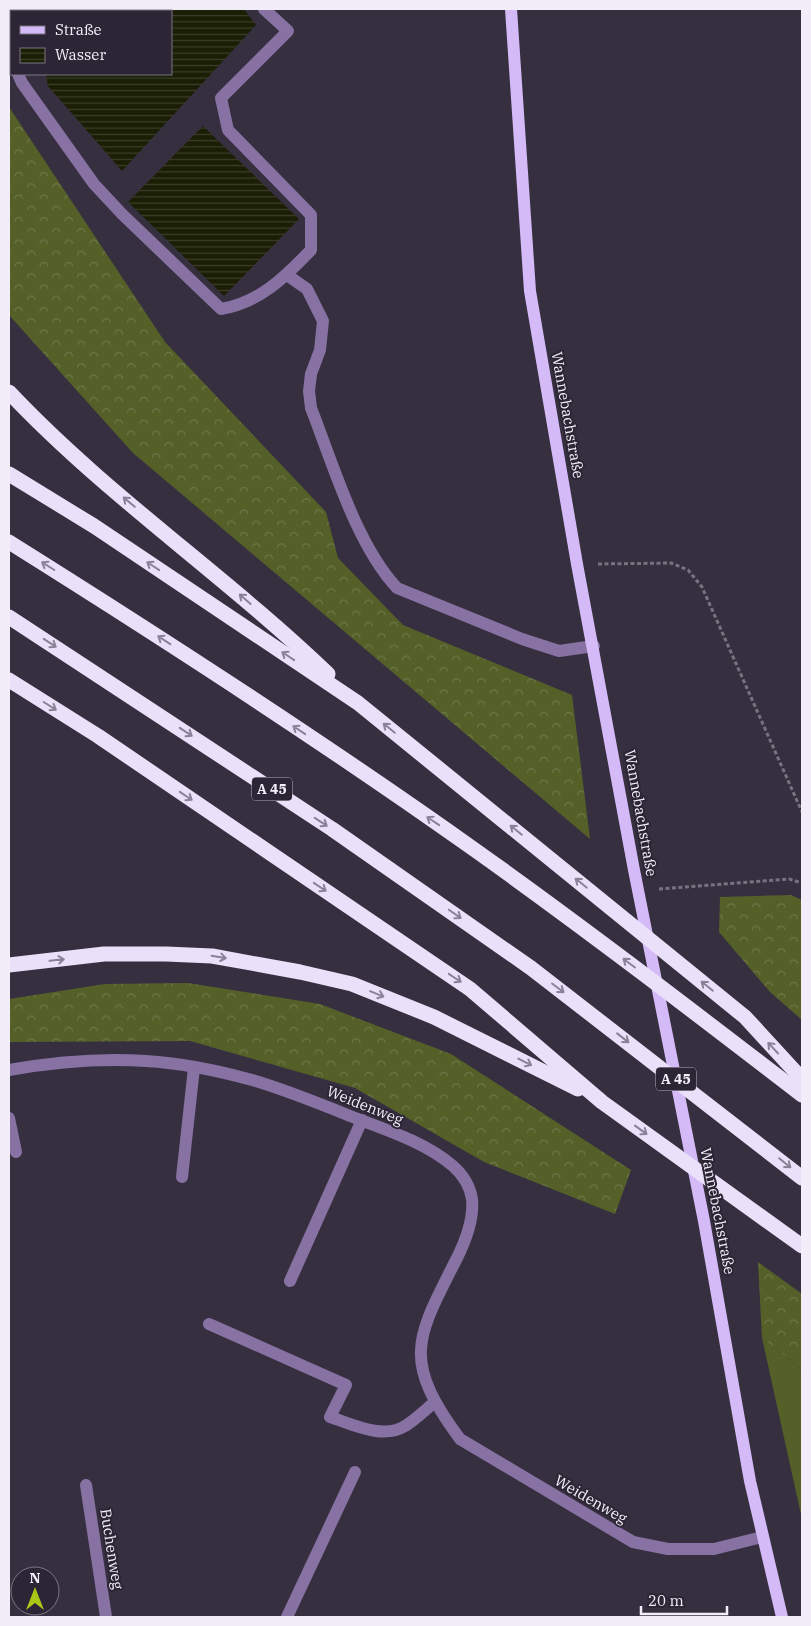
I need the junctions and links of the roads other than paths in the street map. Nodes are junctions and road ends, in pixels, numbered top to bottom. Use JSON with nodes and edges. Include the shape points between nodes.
{"nodes":[{"id":1,"x":264,"y":9,"type":"edge"},
{"id":2,"x":511,"y":9,"type":"edge"},
{"id":3,"x":18,"y":75,"type":"edge"},
{"id":4,"x":287,"y":275,"type":"junction"},
{"id":5,"x":9,"y":392,"type":"edge"},
{"id":6,"x":9,"y":474,"type":"edge"},
{"id":7,"x":9,"y":542,"type":"edge"},
{"id":8,"x":9,"y":617,"type":"edge"},
{"id":9,"x":594,"y":646,"type":"junction"},
{"id":10,"x":9,"y":680,"type":"edge"},
{"id":11,"x":358,"y":703,"type":"junction"},
{"id":12,"x":9,"y":965,"type":"edge"},
{"id":13,"x":194,"y":1068,"type":"junction"},
{"id":14,"x":9,"y":1070,"type":"edge"},
{"id":15,"x":802,"y":1079,"type":"edge"},
{"id":16,"x":802,"y":1095,"type":"edge"},
{"id":17,"x":602,"y":1102,"type":"junction"},
{"id":18,"x":9,"y":1118,"type":"edge"},
{"id":19,"x":362,"y":1120,"type":"junction"},
{"id":20,"x":16,"y":1152,"type":"dead end"},
{"id":21,"x":182,"y":1177,"type":"dead end"},
{"id":22,"x":802,"y":1178,"type":"edge"},
{"id":23,"x":802,"y":1246,"type":"edge"},
{"id":24,"x":290,"y":1281,"type":"dead end"},
{"id":25,"x":210,"y":1324,"type":"dead end"},
{"id":26,"x":435,"y":1402,"type":"junction"},
{"id":27,"x":355,"y":1472,"type":"dead end"},
{"id":28,"x":86,"y":1485,"type":"dead end"},
{"id":29,"x":762,"y":1537,"type":"junction"},
{"id":30,"x":106,"y":1617,"type":"edge"},
{"id":31,"x":286,"y":1617,"type":"edge"},
{"id":32,"x":782,"y":1617,"type":"edge"}],
"edges":[{"from":1,"to":4,"type":"street","via":[[288,31],[221,98],[228,130],[311,216],[311,250]]},
{"from":2,"to":9,"type":"main road","name":"Wannebachstraße","via":[[530,291]]},
{"from":3,"to":4,"type":"street","via":[[94,184],[221,309],[235,307],[274,287]]},
{"from":4,"to":9,"type":"street","via":[[307,289],[323,321],[320,350],[308,391],[311,408],[356,524],[383,573],[397,588],[522,640],[559,651]]},
{"from":11,"to":5,"type":"highway","one_way":true,"via":[[291,639],[66,448]]},
{"from":11,"to":6,"type":"highway","one_way":true,"via":[[94,526]]},
{"from":16,"to":7,"type":"highway","one_way":true,"via":[[568,916],[275,713]]},
{"from":8,"to":22,"type":"highway","number":"A 45","one_way":true,"via":[[332,829],[524,962]]},
{"from":9,"to":29,"type":"main road","name":"Wannebachstraße"},
{"from":10,"to":17,"type":"highway","one_way":true,"via":[[98,736],[470,989]]},
{"from":15,"to":11,"type":"highway","one_way":true,"via":[[745,1016]]},
{"from":12,"to":17,"type":"highway","one_way":true,"via":[[104,954],[212,956],[352,984],[434,1016]]},
{"from":13,"to":14,"type":"street","name":"Weidenweg","via":[[148,1061],[109,1060]]},
{"from":13,"to":19,"type":"street","name":"Weidenweg","via":[[251,1080]]},
{"from":13,"to":21,"type":"street"},
{"from":17,"to":23,"type":"highway","one_way":true},
{"from":18,"to":20,"type":"street"},
{"from":19,"to":24,"type":"street"},
{"from":19,"to":26,"type":"street","name":"Weidenweg","via":[[412,1141],[452,1165],[462,1175],[472,1198],[465,1242],[428,1314],[420,1342],[423,1374]]},
{"from":25,"to":26,"type":"street","via":[[346,1385],[330,1417],[357,1427],[385,1432],[403,1427]]},
{"from":26,"to":29,"type":"street","name":"Weidenweg","via":[[460,1439],[633,1542],[668,1549],[714,1549]]},
{"from":27,"to":31,"type":"street"},
{"from":28,"to":30,"type":"street","name":"Buchenweg"},
{"from":29,"to":32,"type":"main road","name":"Wannebachstraße"}]}
